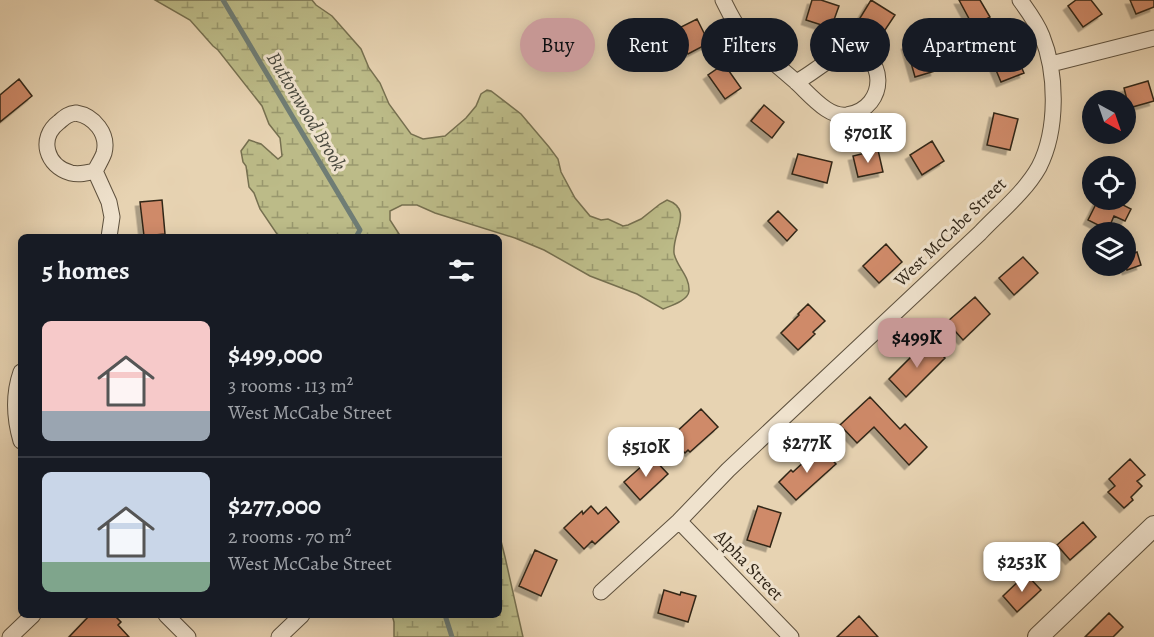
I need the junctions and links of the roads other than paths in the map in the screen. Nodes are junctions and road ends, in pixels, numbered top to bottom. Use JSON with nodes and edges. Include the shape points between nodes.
{"nodes":[{"id":1,"x":723,"y":0,"type":"edge"},
{"id":2,"x":1020,"y":0,"type":"edge"},
{"id":3,"x":1154,"y":38,"type":"edge"},
{"id":4,"x":1051,"y":64,"type":"junction"},
{"id":5,"x":796,"y":82,"type":"junction"},
{"id":6,"x":95,"y":171,"type":"dead end"},
{"id":7,"x":109,"y":234,"type":"edge"},
{"id":8,"x":18,"y":380,"type":"edge"},
{"id":9,"x":18,"y":430,"type":"edge"},
{"id":10,"x":679,"y":521,"type":"junction"},
{"id":11,"x":1154,"y":526,"type":"edge"},
{"id":12,"x":601,"y":592,"type":"dead end"},
{"id":13,"x":30,"y":618,"type":"edge"},
{"id":14,"x":169,"y":618,"type":"edge"},
{"id":15,"x":299,"y":618,"type":"edge"},
{"id":16,"x":10,"y":637,"type":"edge"},
{"id":17,"x":188,"y":637,"type":"edge"},
{"id":18,"x":279,"y":637,"type":"edge"},
{"id":19,"x":791,"y":637,"type":"edge"},
{"id":20,"x":1038,"y":637,"type":"edge"}],
"edges":[{"from":1,"to":5,"type":"street","via":[[740,30]]},
{"from":2,"to":4,"type":"street","name":"West McCabe Street","via":[[1041,34]]},
{"from":3,"to":4,"type":"street"},
{"from":4,"to":10,"type":"street","name":"West McCabe Street","via":[[1054,104],[1048,142],[1039,167],[1019,193]]},
{"from":5,"to":5,"type":"street","via":[[819,105],[845,115],[871,102],[878,84],[870,61],[853,53],[836,58]]},
{"from":6,"to":7,"type":"street","via":[[109,202]]},
{"from":8,"to":9,"type":"street"},
{"from":10,"to":12,"type":"street","name":"West McCabe Street"},
{"from":10,"to":19,"type":"street","name":"Alpha Street"},
{"from":11,"to":20,"type":"street"},
{"from":13,"to":16,"type":"street"},
{"from":14,"to":17,"type":"street"},
{"from":15,"to":18,"type":"street"}]}
